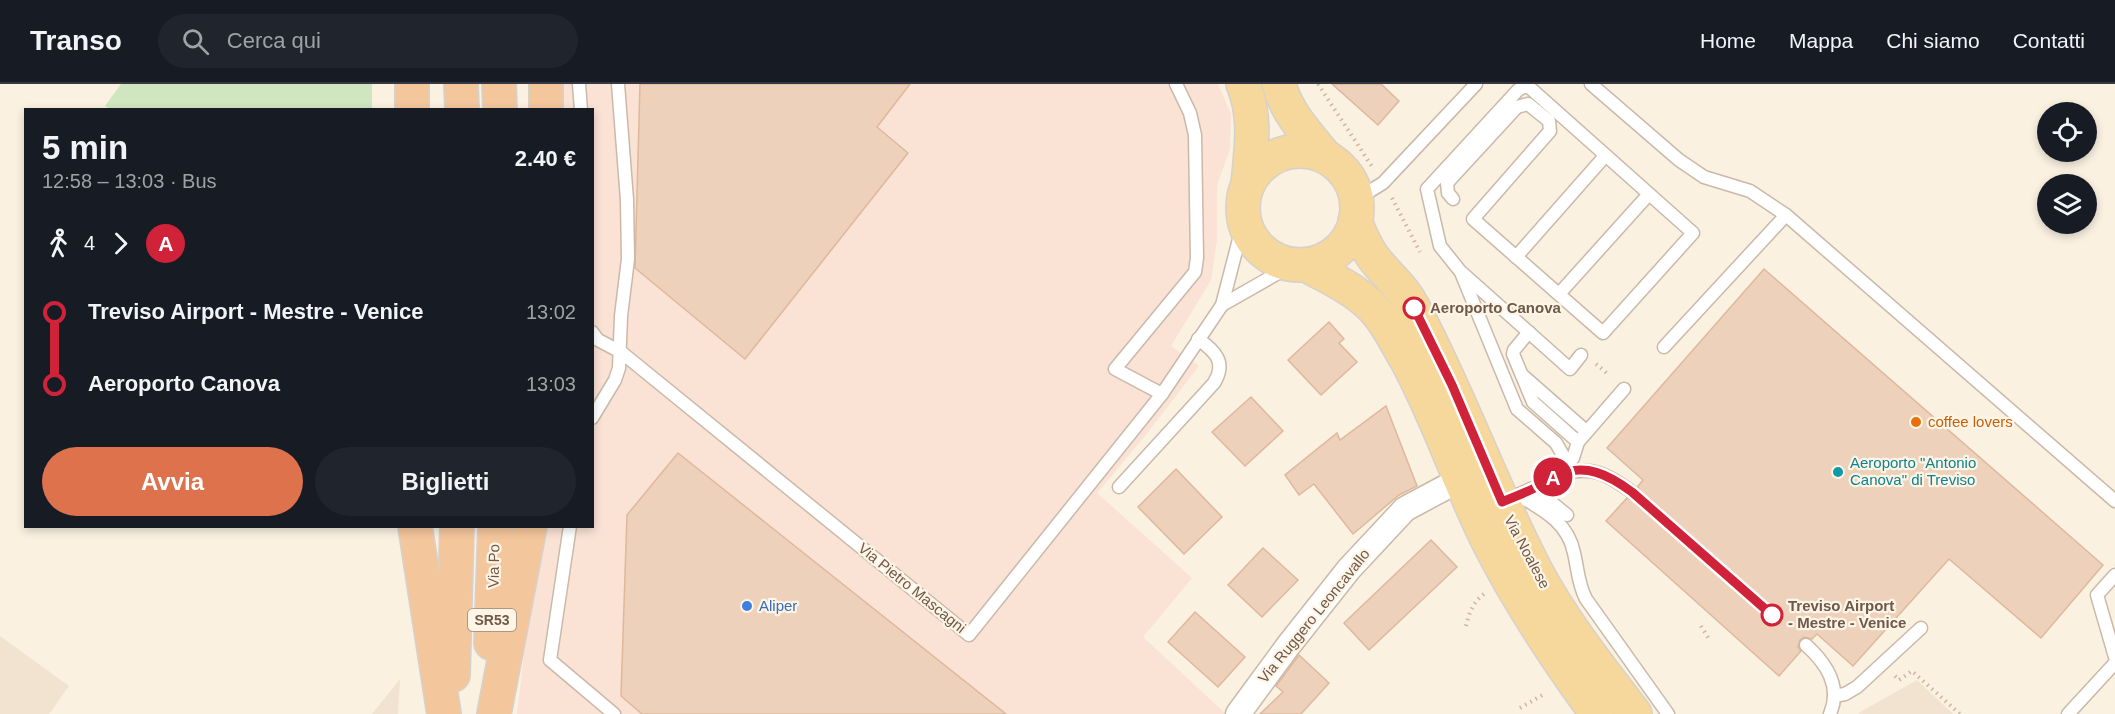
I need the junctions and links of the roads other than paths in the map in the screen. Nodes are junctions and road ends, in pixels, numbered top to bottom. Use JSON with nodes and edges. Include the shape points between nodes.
{"nodes":[{"id":1,"x":412,"y":84,"type":"edge"},
{"id":2,"x":461,"y":84,"type":"edge"},
{"id":3,"x":499,"y":84,"type":"edge"},
{"id":4,"x":546,"y":84,"type":"edge"},
{"id":5,"x":579,"y":84,"type":"edge"},
{"id":6,"x":618,"y":84,"type":"edge"},
{"id":7,"x":1176,"y":84,"type":"edge"},
{"id":8,"x":1243,"y":84,"type":"edge"},
{"id":9,"x":1278,"y":84,"type":"edge"},
{"id":10,"x":1476,"y":84,"type":"edge"},
{"id":11,"x":1591,"y":84,"type":"edge"},
{"id":12,"x":412,"y":108,"type":"edge"},
{"id":13,"x":462,"y":108,"type":"edge"},
{"id":14,"x":500,"y":108,"type":"edge"},
{"id":15,"x":546,"y":108,"type":"edge"},
{"id":16,"x":581,"y":108,"type":"edge"},
{"id":17,"x":1324,"y":156,"type":"junction"},
{"id":18,"x":1605,"y":156,"type":"junction"},
{"id":19,"x":1248,"y":184,"type":"junction"},
{"id":20,"x":1649,"y":194,"type":"junction"},
{"id":21,"x":1362,"y":196,"type":"junction"},
{"id":22,"x":1453,"y":199,"type":"dead end"},
{"id":23,"x":1786,"y":214,"type":"junction"},
{"id":24,"x":1244,"y":220,"type":"junction"},
{"id":25,"x":1516,"y":257,"type":"junction"},
{"id":26,"x":1300,"y":265,"type":"junction"},
{"id":27,"x":1460,"y":271,"type":"junction"},
{"id":28,"x":1559,"y":294,"type":"junction"},
{"id":29,"x":1222,"y":305,"type":"junction"},
{"id":30,"x":1529,"y":332,"type":"junction"},
{"id":31,"x":594,"y":334,"type":"edge"},
{"id":32,"x":1198,"y":339,"type":"junction"},
{"id":33,"x":1664,"y":347,"type":"dead end"},
{"id":34,"x":621,"y":352,"type":"junction"},
{"id":35,"x":1581,"y":355,"type":"dead end"},
{"id":36,"x":1520,"y":373,"type":"junction"},
{"id":37,"x":1624,"y":388,"type":"dead end"},
{"id":38,"x":1162,"y":393,"type":"junction"},
{"id":39,"x":594,"y":415,"type":"edge"},
{"id":40,"x":1586,"y":431,"type":"junction"},
{"id":41,"x":1578,"y":442,"type":"junction"},
{"id":42,"x":1564,"y":467,"type":"junction"},
{"id":43,"x":1555,"y":476,"type":"junction"},
{"id":44,"x":1119,"y":487,"type":"dead end"},
{"id":45,"x":1486,"y":492,"type":"junction"},
{"id":46,"x":1632,"y":492,"type":"dead end"},
{"id":47,"x":2115,"y":501,"type":"edge"},
{"id":48,"x":1567,"y":515,"type":"dead end"},
{"id":49,"x":415,"y":528,"type":"edge"},
{"id":50,"x":457,"y":528,"type":"edge"},
{"id":51,"x":495,"y":528,"type":"edge"},
{"id":52,"x":530,"y":528,"type":"edge"},
{"id":53,"x":570,"y":528,"type":"edge"},
{"id":54,"x":2115,"y":575,"type":"edge"},
{"id":55,"x":1921,"y":628,"type":"dead end"},
{"id":56,"x":1806,"y":645,"type":"dead end"},
{"id":57,"x":2115,"y":657,"type":"edge"},
{"id":58,"x":2115,"y":663,"type":"edge"},
{"id":59,"x":1834,"y":696,"type":"junction"},
{"id":60,"x":607,"y":712,"type":"edge"},
{"id":61,"x":444,"y":714,"type":"edge"},
{"id":62,"x":451,"y":714,"type":"edge"},
{"id":63,"x":488,"y":714,"type":"edge"},
{"id":64,"x":494,"y":714,"type":"edge"},
{"id":65,"x":1238,"y":714,"type":"edge"},
{"id":66,"x":1597,"y":714,"type":"edge"},
{"id":67,"x":1635,"y":714,"type":"edge"},
{"id":68,"x":1668,"y":714,"type":"edge"},
{"id":69,"x":1830,"y":714,"type":"edge"},
{"id":70,"x":2068,"y":714,"type":"edge"}],
"edges":[{"from":1,"to":12,"type":"highway"},
{"from":2,"to":13,"type":"highway"},
{"from":3,"to":14,"type":"highway"},
{"from":4,"to":15,"type":"highway"},
{"from":5,"to":16,"type":"lane"},
{"from":6,"to":34,"type":"lane","via":[[628,259]]},
{"from":7,"to":38,"type":"lane","via":[[1190,112],[1195,135],[1195,272],[1115,369]]},
{"from":8,"to":19,"type":"main road","via":[[1252,124]]},
{"from":9,"to":17,"type":"main road","via":[[1289,110]]},
{"from":10,"to":21,"type":"lane","via":[[1383,183]]},
{"from":11,"to":23,"type":"lane","via":[[1704,177],[1750,191]]},
{"from":17,"to":19,"type":"main road","via":[[1307,151],[1272,158]]},
{"from":17,"to":21,"type":"main road","via":[[1338,165]]},
{"from":18,"to":20,"type":"lane"},
{"from":18,"to":25,"type":"lane"},
{"from":18,"to":27,"type":"lane","via":[[1534,90],[1518,90],[1427,189],[1440,246]]},
{"from":19,"to":24,"type":"main road","via":[[1243,201]]},
{"from":20,"to":28,"type":"lane"},
{"from":20,"to":28,"type":"lane","via":[[1693,233],[1603,333]]},
{"from":21,"to":26,"type":"main road","via":[[1349,237],[1338,251],[1323,260]]},
{"from":21,"to":45,"type":"main road","name":"Via Noalese","via":[[1369,251],[1403,289],[1452,385]]},
{"from":22,"to":25,"type":"lane","via":[[1447,183],[1517,107],[1528,104],[1549,121],[1550,131],[1473,219]]},
{"from":23,"to":33,"type":"lane"},
{"from":23,"to":47,"type":"lane"},
{"from":24,"to":26,"type":"main road","via":[[1267,255]]},
{"from":24,"to":29,"type":"lane","name":"Via Pietro Mascagni"},
{"from":25,"to":28,"type":"lane"},
{"from":26,"to":29,"type":"lane","name":"Via Pietro Mascagni"},
{"from":26,"to":45,"type":"main road","name":"Via Noalese","via":[[1356,292],[1380,315]]},
{"from":27,"to":30,"type":"lane"},
{"from":27,"to":42,"type":"lane","via":[[1517,409],[1556,443]]},
{"from":29,"to":32,"type":"lane","name":"Via Pietro Mascagni"},
{"from":30,"to":35,"type":"lane","via":[[1570,369]]},
{"from":30,"to":36,"type":"lane","via":[[1513,354]]},
{"from":31,"to":34,"type":"lane","name":"Via Pietro Mascagni"},
{"from":32,"to":38,"type":"lane","name":"Via Pietro Mascagni"},
{"from":32,"to":44,"type":"lane","via":[[1213,350],[1220,374]]},
{"from":34,"to":38,"type":"lane","name":"Via Pietro Mascagni","via":[[969,635]]},
{"from":34,"to":39,"type":"lane","via":[[615,380]]},
{"from":36,"to":40,"type":"lane"},
{"from":36,"to":41,"type":"lane","via":[[1533,402]]},
{"from":37,"to":40,"type":"lane"},
{"from":40,"to":41,"type":"lane"},
{"from":41,"to":42,"type":"lane","via":[[1573,458]]},
{"from":42,"to":43,"type":"lane"},
{"from":43,"to":45,"type":"lane","via":[[1542,485]]},
{"from":43,"to":46,"type":"lane","via":[[1576,470],[1601,472]]},
{"from":45,"to":48,"type":"lane","via":[[1551,502]]},
{"from":45,"to":65,"type":"street","name":"Via Ruggero Leoncavallo","via":[[1405,509],[1342,577]]},
{"from":45,"to":66,"type":"main road","name":"Via Noalese","via":[[1504,573],[1536,629]]},
{"from":45,"to":67,"type":"main road","name":"Via Noalese","via":[[1600,668]]},
{"from":45,"to":68,"type":"lane","via":[[1553,516],[1562,525],[1574,551],[1579,584],[1586,599]]},
{"from":49,"to":61,"type":"highway"},
{"from":50,"to":62,"type":"highway","number":"SR53"},
{"from":51,"to":63,"type":"highway","name":"Via Po","number":"SR53"},
{"from":52,"to":64,"type":"highway"},
{"from":53,"to":60,"type":"lane","via":[[550,660]]},
{"from":54,"to":57,"type":"lane","via":[[2097,595]]},
{"from":55,"to":59,"type":"lane","via":[[1857,687]]},
{"from":56,"to":59,"type":"lane","via":[[1827,667]]},
{"from":58,"to":70,"type":"lane"},
{"from":59,"to":69,"type":"lane"}]}
